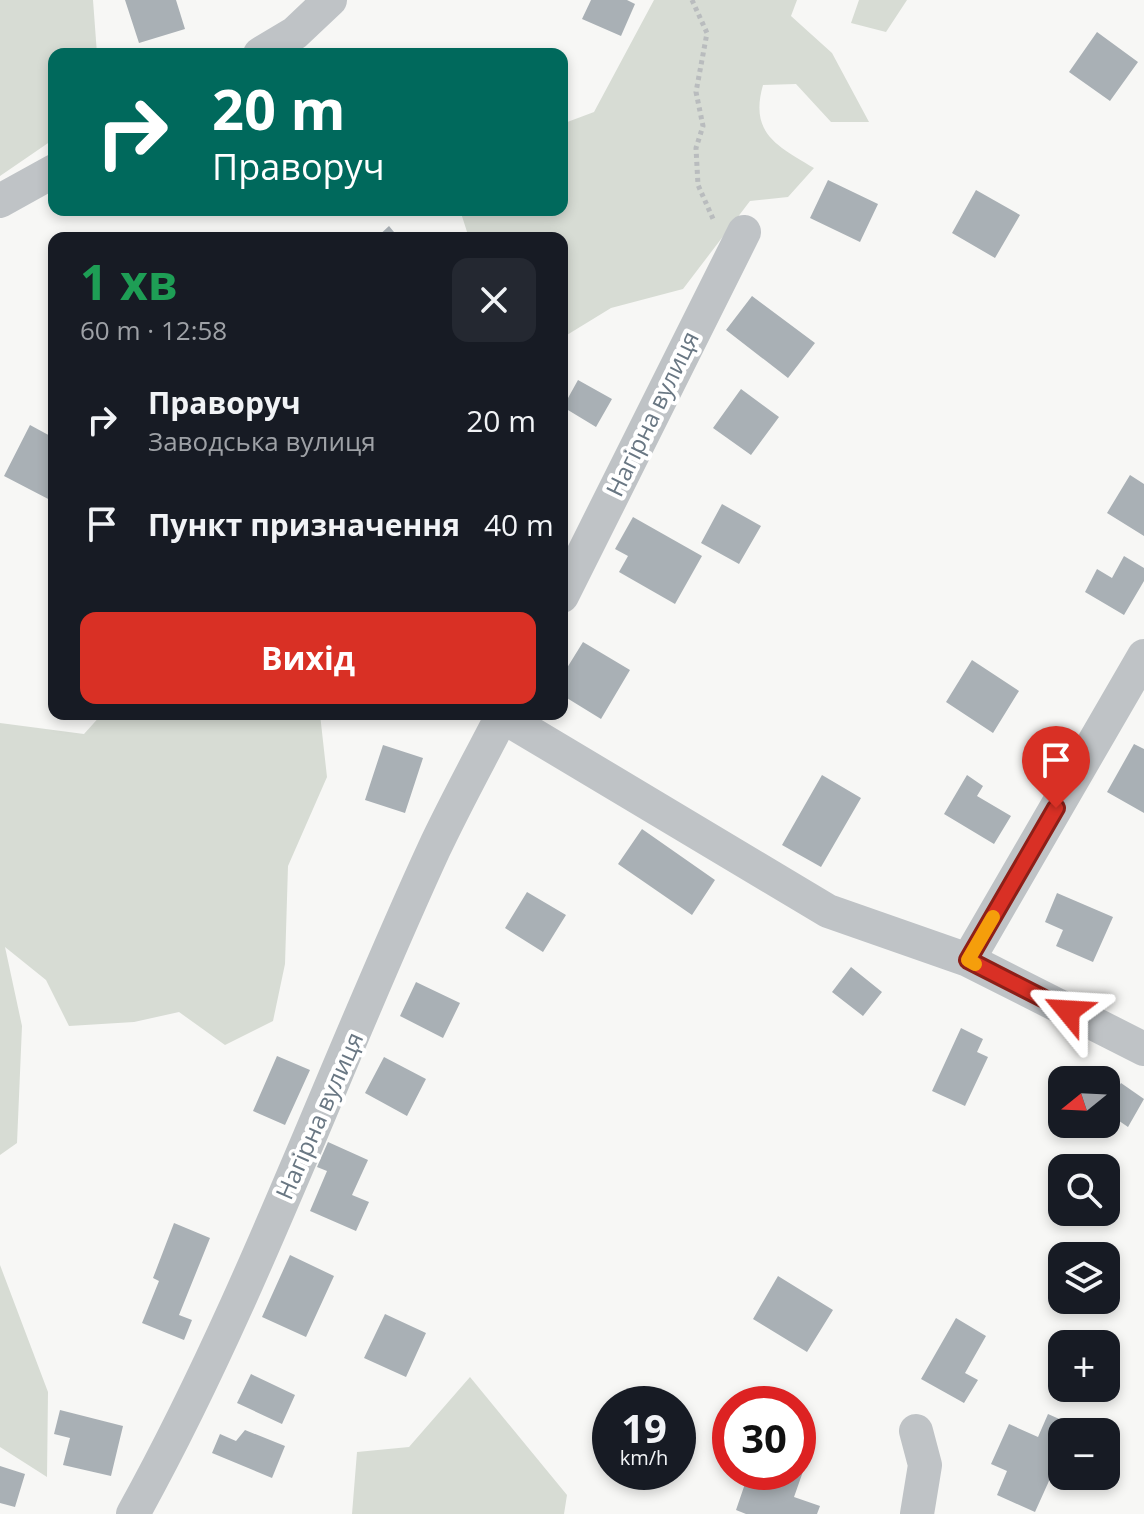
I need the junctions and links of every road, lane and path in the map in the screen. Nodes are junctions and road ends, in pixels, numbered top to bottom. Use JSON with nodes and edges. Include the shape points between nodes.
{"nodes":[{"id":1,"x":330,"y":0,"type":"edge"},
{"id":2,"x":692,"y":0,"type":"edge"},
{"id":3,"x":270,"y":48,"type":"edge"},
{"id":4,"x":48,"y":174,"type":"edge"},
{"id":5,"x":0,"y":201,"type":"edge"},
{"id":6,"x":737,"y":245,"type":"joint"},
{"id":7,"x":568,"y":584,"type":"edge"},
{"id":8,"x":1144,"y":656,"type":"edge"},
{"id":9,"x":500,"y":720,"type":"edge"},
{"id":10,"x":511,"y":720,"type":"edge"},
{"id":11,"x":968,"y":960,"type":"junction"},
{"id":12,"x":1144,"y":1049,"type":"edge"},
{"id":13,"x":916,"y":1431,"type":"dead end"},
{"id":14,"x":133,"y":1514,"type":"edge"},
{"id":15,"x":917,"y":1514,"type":"edge"}],
"edges":[{"from":1,"to":3,"type":"street"},
{"from":2,"to":6,"type":"path","via":[[707,33],[696,92],[703,126],[696,148],[698,185]]},
{"from":4,"to":5,"type":"street"},
{"from":6,"to":7,"type":"street","name":"Нагірна вулиця"},
{"from":8,"to":11,"type":"street"},
{"from":9,"to":14,"type":"street","name":"Нагірна вулиця","via":[[434,849],[304,1155]]},
{"from":10,"to":11,"type":"street","name":"Нагірна вулиця","via":[[828,911]]},
{"from":11,"to":12,"type":"street","name":"Нагірна вулиця"},
{"from":13,"to":15,"type":"street","via":[[925,1465]]}]}
